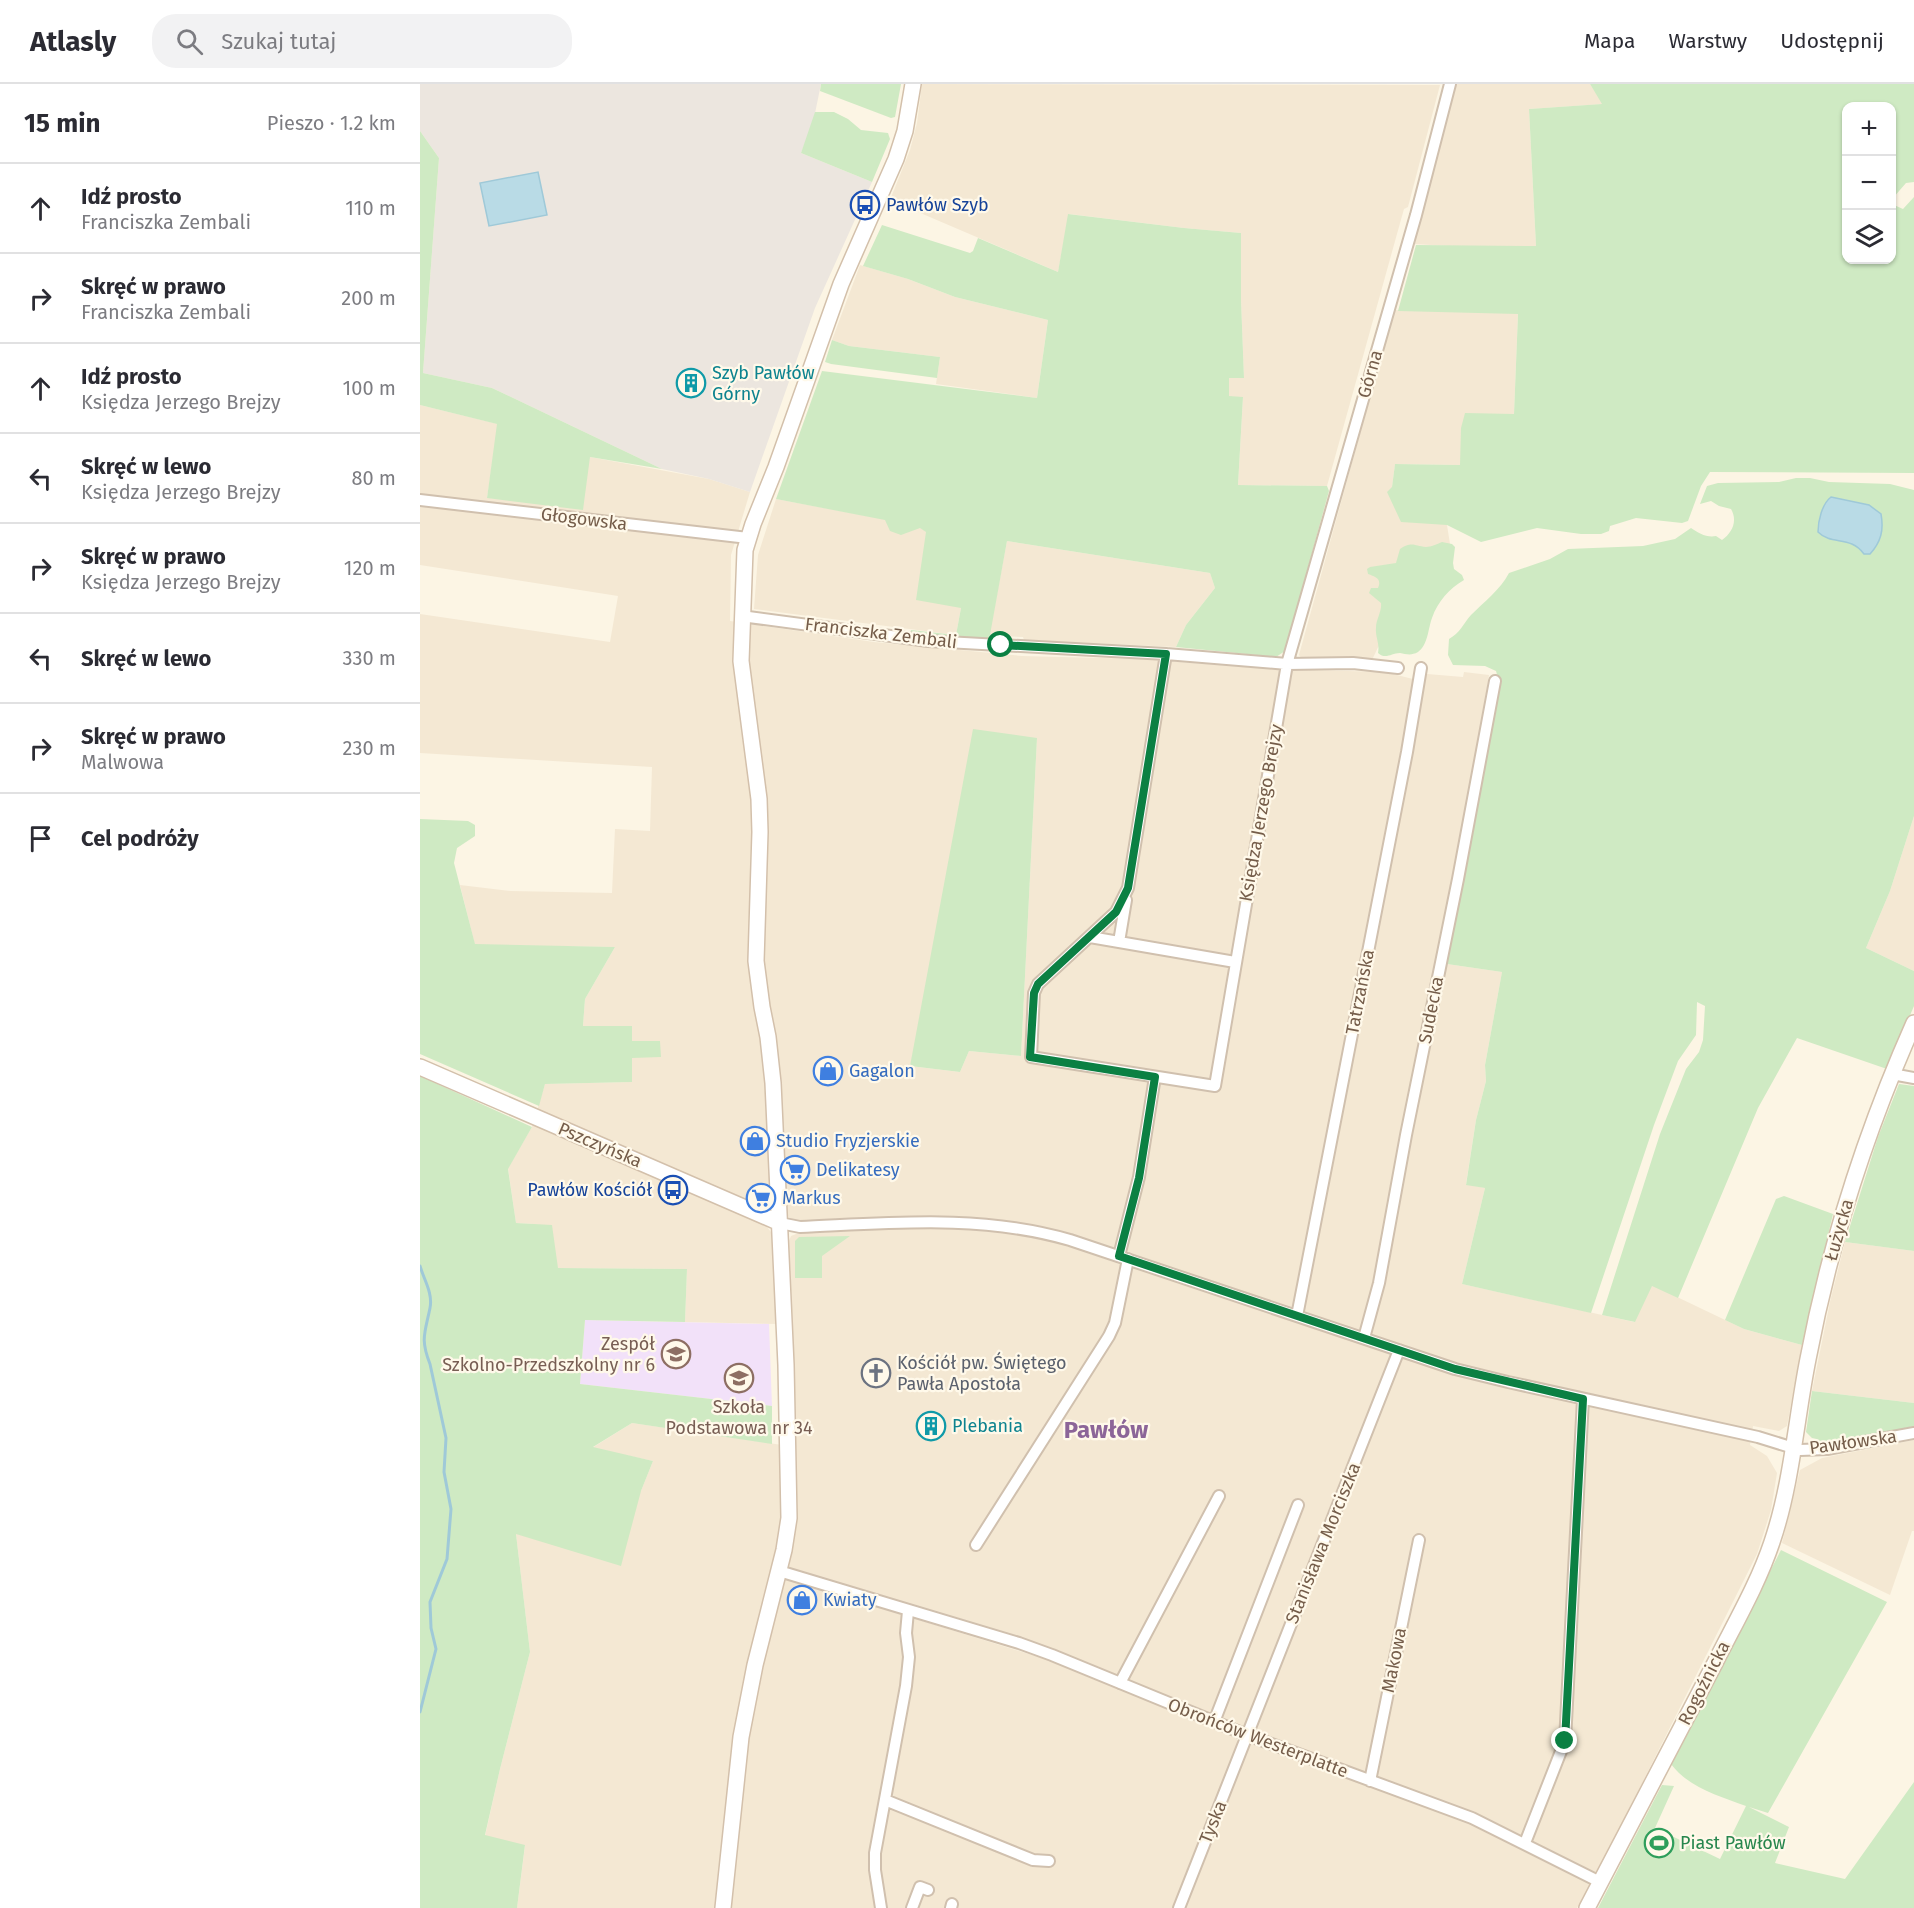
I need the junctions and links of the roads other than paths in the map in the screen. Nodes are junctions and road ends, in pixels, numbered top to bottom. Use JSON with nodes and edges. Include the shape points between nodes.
{"nodes":[{"id":1,"x":913,"y":84,"type":"edge"},
{"id":2,"x":1450,"y":84,"type":"edge"},
{"id":3,"x":420,"y":500,"type":"edge"},
{"id":4,"x":748,"y":538,"type":"junction"},
{"id":5,"x":741,"y":616,"type":"junction"},
{"id":6,"x":1166,"y":654,"type":"junction"},
{"id":7,"x":1287,"y":664,"type":"junction"},
{"id":8,"x":1398,"y":668,"type":"dead end"},
{"id":9,"x":1421,"y":669,"type":"dead end"},
{"id":10,"x":1495,"y":681,"type":"dead end"},
{"id":11,"x":1128,"y":888,"type":"junction"},
{"id":12,"x":1090,"y":937,"type":"junction"},
{"id":13,"x":1119,"y":942,"type":"junction"},
{"id":14,"x":1235,"y":962,"type":"junction"},
{"id":15,"x":1914,"y":1023,"type":"edge"},
{"id":16,"x":420,"y":1067,"type":"edge"},
{"id":17,"x":1892,"y":1074,"type":"junction"},
{"id":18,"x":1155,"y":1077,"type":"junction"},
{"id":19,"x":1914,"y":1078,"type":"edge"},
{"id":20,"x":780,"y":1223,"type":"junction"},
{"id":21,"x":1123,"y":1258,"type":"junction"},
{"id":22,"x":1297,"y":1316,"type":"junction"},
{"id":23,"x":1364,"y":1338,"type":"junction"},
{"id":24,"x":1399,"y":1350,"type":"junction"},
{"id":25,"x":1583,"y":1399,"type":"junction"},
{"id":26,"x":1914,"y":1433,"type":"edge"},
{"id":27,"x":1792,"y":1446,"type":"junction"},
{"id":28,"x":1220,"y":1496,"type":"dead end"},
{"id":29,"x":1298,"y":1505,"type":"dead end"},
{"id":30,"x":1419,"y":1540,"type":"dead end"},
{"id":31,"x":976,"y":1545,"type":"dead end"},
{"id":32,"x":779,"y":1571,"type":"junction"},
{"id":33,"x":908,"y":1611,"type":"junction"},
{"id":34,"x":1120,"y":1683,"type":"junction"},
{"id":35,"x":1214,"y":1722,"type":"junction"},
{"id":36,"x":1247,"y":1735,"type":"junction"},
{"id":37,"x":1370,"y":1781,"type":"junction"},
{"id":38,"x":885,"y":1800,"type":"junction"},
{"id":39,"x":1525,"y":1843,"type":"junction"},
{"id":40,"x":1049,"y":1862,"type":"dead end"},
{"id":41,"x":1600,"y":1882,"type":"junction"},
{"id":42,"x":928,"y":1890,"type":"dead end"},
{"id":43,"x":723,"y":1908,"type":"edge"},
{"id":44,"x":881,"y":1908,"type":"edge"},
{"id":45,"x":912,"y":1908,"type":"edge"},
{"id":46,"x":1179,"y":1908,"type":"edge"},
{"id":47,"x":1587,"y":1908,"type":"edge"}],
"edges":[{"from":1,"to":4,"type":"street","via":[[896,159],[841,284]]},
{"from":2,"to":7,"type":"street","name":"Górna"},
{"from":3,"to":4,"type":"street","name":"Głogowska"},
{"from":4,"to":5,"type":"street"},
{"from":5,"to":6,"type":"street","name":"Franciszka Zembali","via":[[928,641]]},
{"from":5,"to":20,"type":"street","via":[[742,672],[759,799],[756,961],[772,1065]]},
{"from":6,"to":7,"type":"street","name":"Franciszka Zembali"},
{"from":6,"to":11,"type":"street"},
{"from":7,"to":8,"type":"street","name":"Franciszka Zembali","via":[[1353,663]]},
{"from":7,"to":14,"type":"street","name":"Księdza Jerzego Brejzy"},
{"from":9,"to":22,"type":"street","name":"Tatrzańska"},
{"from":10,"to":23,"type":"street","name":"Sudecka","via":[[1379,1283]]},
{"from":11,"to":12,"type":"street","via":[[1116,912]]},
{"from":11,"to":13,"type":"street"},
{"from":12,"to":13,"type":"street"},
{"from":12,"to":18,"type":"street","name":"Księdza Jerzego Brejzy","via":[[1038,984],[1030,1057]]},
{"from":13,"to":14,"type":"street"},
{"from":14,"to":18,"type":"street","name":"Księdza Jerzego Brejzy","via":[[1215,1086]]},
{"from":15,"to":17,"type":"street","name":"Łużycka"},
{"from":16,"to":20,"type":"street","name":"Pszczyńska"},
{"from":17,"to":19,"type":"street"},
{"from":17,"to":27,"type":"street","name":"Łużycka","via":[[1863,1151],[1830,1262]]},
{"from":18,"to":21,"type":"street"},
{"from":20,"to":21,"type":"street","name":"Pawłowska","via":[[801,1227],[987,1223],[1045,1233]]},
{"from":20,"to":32,"type":"street","via":[[789,1500]]},
{"from":21,"to":22,"type":"street","name":"Pawłowska"},
{"from":21,"to":31,"type":"street","via":[[1115,1323],[1109,1336]]},
{"from":22,"to":23,"type":"street","name":"Pawłowska"},
{"from":23,"to":24,"type":"street","name":"Pawłowska"},
{"from":24,"to":25,"type":"street","name":"Pawłowska","via":[[1481,1376]]},
{"from":24,"to":36,"type":"street","name":"Stanisława Morciszka"},
{"from":25,"to":27,"type":"street","name":"Pawłowska"},
{"from":25,"to":39,"type":"street","via":[[1565,1741]]},
{"from":26,"to":27,"type":"street","name":"Pawłowska","via":[[1827,1449]]},
{"from":27,"to":41,"type":"street","name":"Rogoźnicka","via":[[1780,1515],[1766,1559]]},
{"from":28,"to":34,"type":"street"},
{"from":29,"to":35,"type":"street"},
{"from":30,"to":37,"type":"street","name":"Makowa"},
{"from":32,"to":33,"type":"street","name":"Obrońców Westerplatte"},
{"from":32,"to":43,"type":"street","via":[[741,1737]]},
{"from":33,"to":34,"type":"street","name":"Obrońców Westerplatte","via":[[1019,1643]]},
{"from":33,"to":38,"type":"street","via":[[906,1686]]},
{"from":34,"to":35,"type":"street","name":"Obrońców Westerplatte"},
{"from":35,"to":36,"type":"street","name":"Obrońców Westerplatte"},
{"from":36,"to":37,"type":"street","name":"Obrońców Westerplatte"},
{"from":36,"to":46,"type":"street","name":"Tyska"},
{"from":37,"to":39,"type":"street","name":"Obrońców Westerplatte","via":[[1472,1818]]},
{"from":38,"to":40,"type":"street","via":[[1033,1860]]},
{"from":38,"to":44,"type":"street","via":[[875,1853]]},
{"from":39,"to":41,"type":"street","name":"Obrońców Westerplatte"},
{"from":41,"to":47,"type":"street","name":"Rogoźnicka"},
{"from":42,"to":45,"type":"street","via":[[920,1887]]}]}
